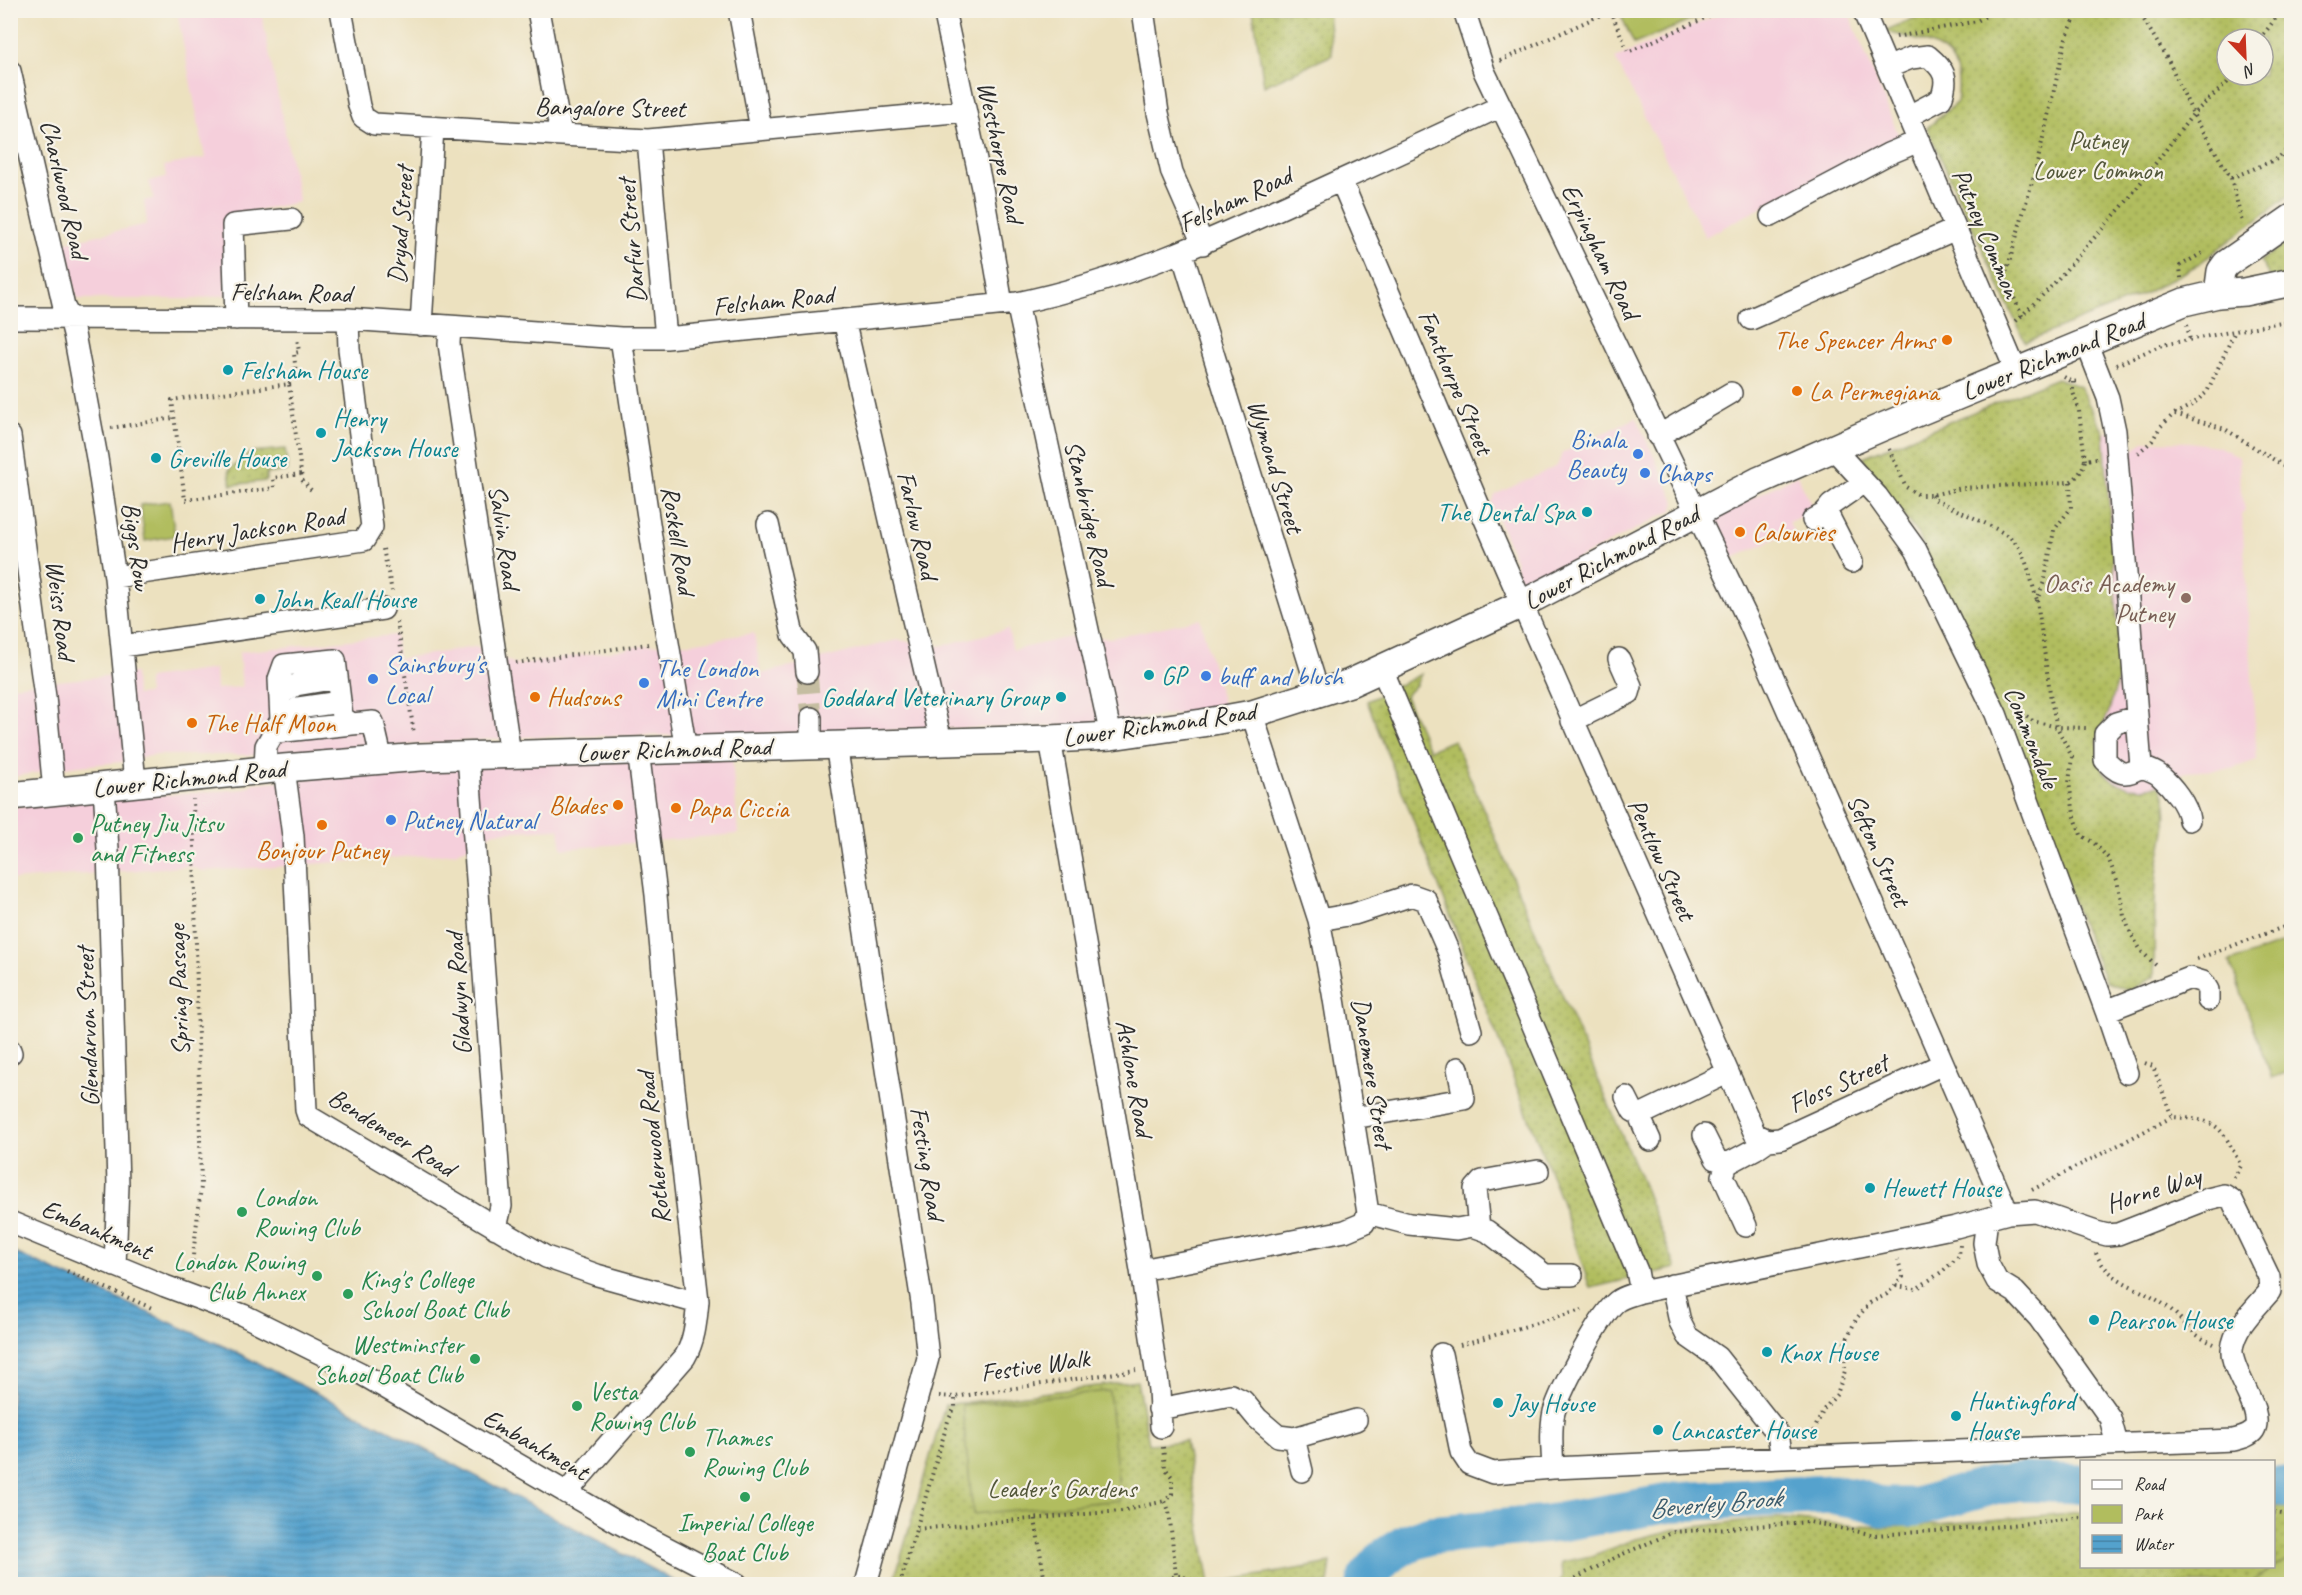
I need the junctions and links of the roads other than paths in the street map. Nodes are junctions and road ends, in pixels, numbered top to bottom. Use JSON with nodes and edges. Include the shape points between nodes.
{"nodes":[{"id":1,"x":341,"y":10,"type":"edge"},
{"id":2,"x":538,"y":10,"type":"edge"},
{"id":3,"x":739,"y":10,"type":"edge"},
{"id":4,"x":944,"y":10,"type":"edge"},
{"id":5,"x":1143,"y":10,"type":"edge"},
{"id":6,"x":1464,"y":10,"type":"edge"},
{"id":7,"x":1863,"y":10,"type":"edge"},
{"id":8,"x":1889,"y":67,"type":"junction"},
{"id":9,"x":10,"y":71,"type":"edge"},
{"id":10,"x":1501,"y":106,"type":"junction"},
{"id":11,"x":965,"y":111,"type":"junction"},
{"id":12,"x":1909,"y":116,"type":"junction"},
{"id":13,"x":433,"y":128,"type":"junction"},
{"id":14,"x":761,"y":129,"type":"junction"},
{"id":15,"x":561,"y":134,"type":"junction"},
{"id":16,"x":648,"y":140,"type":"junction"},
{"id":17,"x":1918,"y":141,"type":"junction"},
{"id":18,"x":1341,"y":180,"type":"junction"},
{"id":19,"x":1771,"y":216,"type":"dead end"},
{"id":20,"x":2292,"y":218,"type":"edge"},
{"id":21,"x":291,"y":219,"type":"dead end"},
{"id":22,"x":1956,"y":229,"type":"junction"},
{"id":23,"x":1203,"y":244,"type":"junction"},
{"id":24,"x":1182,"y":253,"type":"junction"},
{"id":25,"x":2292,"y":282,"type":"edge"},
{"id":26,"x":2218,"y":294,"type":"junction"},
{"id":27,"x":1010,"y":303,"type":"junction"},
{"id":28,"x":10,"y":318,"type":"edge"},
{"id":29,"x":70,"y":318,"type":"junction"},
{"id":30,"x":236,"y":319,"type":"junction"},
{"id":31,"x":348,"y":319,"type":"junction"},
{"id":32,"x":1751,"y":319,"type":"dead end"},
{"id":33,"x":844,"y":320,"type":"junction"},
{"id":34,"x":421,"y":325,"type":"junction"},
{"id":35,"x":450,"y":327,"type":"junction"},
{"id":36,"x":621,"y":338,"type":"junction"},
{"id":37,"x":666,"y":338,"type":"junction"},
{"id":38,"x":2086,"y":342,"type":"junction"},
{"id":39,"x":2016,"y":371,"type":"junction"},
{"id":40,"x":1731,"y":393,"type":"dead end"},
{"id":41,"x":10,"y":436,"type":"edge"},
{"id":42,"x":1658,"y":436,"type":"junction"},
{"id":43,"x":1836,"y":447,"type":"junction"},
{"id":44,"x":1864,"y":482,"type":"junction"},
{"id":45,"x":1695,"y":513,"type":"junction"},
{"id":46,"x":768,"y":524,"type":"dead end"},
{"id":47,"x":1852,"y":562,"type":"dead end"},
{"id":48,"x":115,"y":578,"type":"junction"},
{"id":49,"x":1522,"y":604,"type":"junction"},
{"id":50,"x":391,"y":606,"type":"road end"},
{"id":51,"x":122,"y":646,"type":"junction"},
{"id":52,"x":1619,"y":659,"type":"dead end"},
{"id":53,"x":1382,"y":669,"type":"junction"},
{"id":54,"x":807,"y":672,"type":"tunnel mouth"},
{"id":55,"x":1318,"y":694,"type":"junction"},
{"id":56,"x":340,"y":702,"type":"junction"},
{"id":57,"x":1252,"y":714,"type":"junction"},
{"id":58,"x":2136,"y":717,"type":"junction"},
{"id":59,"x":811,"y":718,"type":"tunnel mouth"},
{"id":60,"x":1572,"y":721,"type":"junction"},
{"id":61,"x":352,"y":724,"type":"junction"},
{"id":62,"x":278,"y":726,"type":"junction"},
{"id":63,"x":1111,"y":736,"type":"junction"},
{"id":64,"x":1050,"y":739,"type":"junction"},
{"id":65,"x":941,"y":741,"type":"junction"},
{"id":66,"x":824,"y":744,"type":"junction"},
{"id":67,"x":638,"y":750,"type":"junction"},
{"id":68,"x":686,"y":750,"type":"junction"},
{"id":69,"x":510,"y":754,"type":"junction"},
{"id":70,"x":468,"y":756,"type":"junction"},
{"id":71,"x":382,"y":761,"type":"junction"},
{"id":72,"x":2141,"y":767,"type":"junction"},
{"id":73,"x":275,"y":769,"type":"junction"},
{"id":74,"x":135,"y":782,"type":"junction"},
{"id":75,"x":104,"y":787,"type":"junction"},
{"id":76,"x":54,"y":791,"type":"junction"},
{"id":77,"x":10,"y":796,"type":"edge"},
{"id":78,"x":2188,"y":820,"type":"dead end"},
{"id":79,"x":1319,"y":920,"type":"junction"},
{"id":80,"x":2208,"y":1000,"type":"dead end"},
{"id":81,"x":2106,"y":1011,"type":"junction"},
{"id":82,"x":1471,"y":1031,"type":"dead end"},
{"id":83,"x":1943,"y":1064,"type":"junction"},
{"id":84,"x":2124,"y":1064,"type":"road end"},
{"id":85,"x":1458,"y":1068,"type":"dead end"},
{"id":86,"x":1727,"y":1073,"type":"junction"},
{"id":87,"x":1626,"y":1097,"type":"dead end"},
{"id":88,"x":1642,"y":1114,"type":"junction"},
{"id":89,"x":1353,"y":1118,"type":"junction"},
{"id":90,"x":1704,"y":1135,"type":"dead end"},
{"id":91,"x":1761,"y":1137,"type":"junction"},
{"id":92,"x":1650,"y":1140,"type":"dead end"},
{"id":93,"x":1726,"y":1164,"type":"junction"},
{"id":94,"x":1538,"y":1171,"type":"dead end"},
{"id":95,"x":2006,"y":1208,"type":"junction"},
{"id":96,"x":1368,"y":1212,"type":"junction"},
{"id":97,"x":1987,"y":1219,"type":"junction"},
{"id":98,"x":10,"y":1222,"type":"edge"},
{"id":99,"x":1746,"y":1226,"type":"dead end"},
{"id":100,"x":496,"y":1228,"type":"junction"},
{"id":101,"x":1479,"y":1228,"type":"junction"},
{"id":102,"x":116,"y":1266,"type":"junction"},
{"id":103,"x":1141,"y":1270,"type":"junction"},
{"id":104,"x":1572,"y":1275,"type":"dead end"},
{"id":105,"x":1672,"y":1285,"type":"junction"},
{"id":106,"x":1641,"y":1292,"type":"junction"},
{"id":107,"x":698,"y":1300,"type":"junction"},
{"id":108,"x":1441,"y":1354,"type":"road end"},
{"id":109,"x":1356,"y":1420,"type":"dead end"},
{"id":110,"x":1294,"y":1438,"type":"junction"},
{"id":111,"x":2116,"y":1444,"type":"junction"},
{"id":112,"x":1782,"y":1458,"type":"junction"},
{"id":113,"x":1552,"y":1468,"type":"junction"},
{"id":114,"x":1302,"y":1471,"type":"dead end"},
{"id":115,"x":566,"y":1493,"type":"junction"},
{"id":116,"x":737,"y":1584,"type":"edge"},
{"id":117,"x":866,"y":1584,"type":"edge"}],
"edges":[{"from":1,"to":13,"type":"street","name":"Bangalore Street","via":[[363,117],[374,124]]},
{"from":2,"to":15,"type":"street"},
{"from":3,"to":14,"type":"street"},
{"from":4,"to":11,"type":"street","name":"Westhorpe Road"},
{"from":5,"to":23,"type":"street","via":[[1158,113],[1172,173]]},
{"from":6,"to":10,"type":"street","name":"Erpingham Road","via":[[1484,71]]},
{"from":7,"to":8,"type":"street","name":"Putney Common"},
{"from":8,"to":12,"type":"street","name":"Putney Common"},
{"from":8,"to":12,"type":"street","via":[[1911,57],[1928,56],[1941,66],[1946,84],[1941,99]]},
{"from":9,"to":29,"type":"street","name":"Charlwood Road","via":[[64,307]]},
{"from":10,"to":18,"type":"street","name":"Felsham Road"},
{"from":10,"to":42,"type":"street","name":"Erpingham Road"},
{"from":11,"to":14,"type":"street","name":"Bangalore Street"},
{"from":11,"to":27,"type":"street","name":"Westhorpe Road"},
{"from":12,"to":17,"type":"street","name":"Putney Common"},
{"from":13,"to":15,"type":"street","name":"Bangalore Street"},
{"from":13,"to":34,"type":"street","name":"Dryad Street"},
{"from":14,"to":16,"type":"street","name":"Bangalore Street"},
{"from":15,"to":16,"type":"street","name":"Bangalore Street"},
{"from":16,"to":37,"type":"street","name":"Darfur Street"},
{"from":17,"to":19,"type":"street"},
{"from":17,"to":22,"type":"street","name":"Putney Common"},
{"from":18,"to":23,"type":"street","name":"Felsham Road"},
{"from":18,"to":49,"type":"street","name":"Fanthorpe Street"},
{"from":20,"to":26,"type":"main road","via":[[2226,264],[2221,271]]},
{"from":21,"to":30,"type":"street","via":[[233,225]]},
{"from":22,"to":32,"type":"street"},
{"from":22,"to":39,"type":"street","name":"Putney Common"},
{"from":23,"to":24,"type":"street","name":"Felsham Road"},
{"from":24,"to":27,"type":"street","name":"Felsham Road","via":[[1048,297]]},
{"from":24,"to":55,"type":"street","name":"Wymond Street"},
{"from":25,"to":26,"type":"main road","name":"Lower Richmond Road"},
{"from":26,"to":38,"type":"main road","name":"Lower Richmond Road","via":[[2184,302]]},
{"from":27,"to":33,"type":"street","name":"Felsham Road"},
{"from":27,"to":63,"type":"street","name":"Stanbridge Road"},
{"from":28,"to":29,"type":"street","name":"Felsham Road"},
{"from":29,"to":30,"type":"street","name":"Felsham Road"},
{"from":29,"to":48,"type":"street","name":"Biggs Row"},
{"from":30,"to":31,"type":"street","name":"Felsham Road"},
{"from":31,"to":34,"type":"street","name":"Felsham Road"},
{"from":31,"to":48,"type":"street","name":"Henry Jackson Road","via":[[348,349],[372,527],[364,540]]},
{"from":33,"to":37,"type":"street","name":"Felsham Road"},
{"from":33,"to":65,"type":"street","name":"Farlow Road"},
{"from":34,"to":35,"type":"street","name":"Felsham Road"},
{"from":35,"to":36,"type":"street","name":"Felsham Road"},
{"from":35,"to":69,"type":"street","name":"Salvin Road","via":[[449,344]]},
{"from":36,"to":37,"type":"street","name":"Felsham Road"},
{"from":36,"to":68,"type":"street","name":"Roskell Road"},
{"from":38,"to":39,"type":"main road","name":"Lower Richmond Road"},
{"from":38,"to":58,"type":"street","via":[[2108,398],[2115,431]]},
{"from":39,"to":43,"type":"main road","name":"Lower Richmond Road"},
{"from":40,"to":42,"type":"street"},
{"from":41,"to":76,"type":"street","name":"Weiss Road"},
{"from":42,"to":45,"type":"street","name":"Erpingham Road"},
{"from":43,"to":44,"type":"street","name":"Commondale"},
{"from":43,"to":45,"type":"main road","name":"Lower Richmond Road"},
{"from":44,"to":47,"type":"street","via":[[1820,515]]},
{"from":44,"to":81,"type":"street","name":"Commondale","via":[[1916,550],[1996,714]]},
{"from":45,"to":49,"type":"main road","name":"Lower Richmond Road"},
{"from":45,"to":83,"type":"street","name":"Sefton Street","via":[[1751,629]]},
{"from":46,"to":54,"type":"street","via":[[793,635],[805,651]]},
{"from":48,"to":51,"type":"street","name":"Biggs Row"},
{"from":49,"to":53,"type":"main road","name":"Lower Richmond Road"},
{"from":49,"to":60,"type":"street","name":"Pentlow Street"},
{"from":50,"to":51,"type":"street"},
{"from":51,"to":74,"type":"street","name":"Biggs Row"},
{"from":52,"to":60,"type":"street","via":[[1631,686],[1629,693]]},
{"from":53,"to":55,"type":"main road","name":"Lower Richmond Road"},
{"from":53,"to":106,"type":"street","via":[[1637,1271]]},
{"from":55,"to":57,"type":"main road","name":"Lower Richmond Road"},
{"from":56,"to":61,"type":"street","via":[[342,717]]},
{"from":56,"to":62,"type":"street","via":[[298,708]]},
{"from":56,"to":62,"type":"street","via":[[335,660],[284,665],[279,679]]},
{"from":57,"to":63,"type":"main road","name":"Lower Richmond Road"},
{"from":57,"to":79,"type":"street","name":"Danemere Street"},
{"from":58,"to":72,"type":"street"},
{"from":58,"to":72,"type":"street","via":[[2126,718],[2105,734],[2105,760],[2125,774]]},
{"from":59,"to":66,"type":"street","name":"Festing Road"},
{"from":60,"to":86,"type":"street","name":"Pentlow Street"},
{"from":61,"to":62,"type":"street"},
{"from":61,"to":71,"type":"street","via":[[373,722]]},
{"from":62,"to":73,"type":"street","via":[[266,746]]},
{"from":63,"to":64,"type":"main road","name":"Lower Richmond Road"},
{"from":64,"to":65,"type":"main road","name":"Lower Richmond Road"},
{"from":64,"to":103,"type":"street","name":"Ashlone Road"},
{"from":65,"to":66,"type":"main road","name":"Lower Richmond Road"},
{"from":66,"to":68,"type":"main road","name":"Lower Richmond Road"},
{"from":66,"to":117,"type":"street","name":"Festing Road","via":[[922,1303],[928,1358]]},
{"from":67,"to":68,"type":"main road","name":"Lower Richmond Road"},
{"from":67,"to":69,"type":"main road","name":"Lower Richmond Road"},
{"from":67,"to":107,"type":"street","name":"Rotherwood Road"},
{"from":69,"to":70,"type":"main road","name":"Lower Richmond Road"},
{"from":70,"to":71,"type":"main road","name":"Lower Richmond Road"},
{"from":70,"to":100,"type":"street","name":"Gladwyn Road","via":[[501,1206]]},
{"from":71,"to":73,"type":"main road","name":"Lower Richmond Road"},
{"from":72,"to":78,"type":"street","via":[[2158,773],[2172,788],[2188,811]]},
{"from":73,"to":74,"type":"main road","name":"Lower Richmond Road"},
{"from":73,"to":100,"type":"street","name":"Bendemeer Road","via":[[293,837],[308,1116]]},
{"from":74,"to":75,"type":"main road","name":"Lower Richmond Road"},
{"from":75,"to":76,"type":"main road","name":"Lower Richmond Road"},
{"from":75,"to":102,"type":"street","name":"Glendarvon Street","via":[[118,1185]]},
{"from":76,"to":77,"type":"main road","name":"Lower Richmond Road"},
{"from":79,"to":82,"type":"street","via":[[1354,914],[1412,895],[1426,900],[1449,953]]},
{"from":79,"to":89,"type":"street","name":"Danemere Street"},
{"from":80,"to":81,"type":"street","via":[[2203,982],[2190,978]]},
{"from":81,"to":84,"type":"street","name":"Commondale"},
{"from":83,"to":91,"type":"street","name":"Floss Street","via":[[1780,1139]]},
{"from":83,"to":95,"type":"street","name":"Sefton Street"},
{"from":85,"to":89,"type":"street","via":[[1464,1099]]},
{"from":86,"to":88,"type":"street"},
{"from":86,"to":91,"type":"street","name":"Pentlow Street"},
{"from":87,"to":88,"type":"street","via":[[1633,1111]]},
{"from":88,"to":92,"type":"street"},
{"from":89,"to":96,"type":"street","name":"Danemere Street"},
{"from":90,"to":93,"type":"street","via":[[1716,1159]]},
{"from":91,"to":93,"type":"street","name":"Floss Street","via":[[1755,1149]]},
{"from":93,"to":99,"type":"street","via":[[1723,1176]]},
{"from":94,"to":101,"type":"street","via":[[1482,1181],[1474,1189]]},
{"from":95,"to":97,"type":"street","name":"Horne Way"},
{"from":95,"to":111,"type":"street","name":"Horne Way","via":[[2035,1211],[2107,1235],[2224,1195],[2241,1215],[2269,1277],[2270,1291],[2236,1336],[2232,1350],[2234,1365],[2257,1417],[2254,1430],[2234,1440]]},
{"from":96,"to":101,"type":"street","via":[[1409,1224]]},
{"from":96,"to":103,"type":"street","via":[[1364,1223],[1345,1232]]},
{"from":97,"to":105,"type":"street","name":"Horne Way"},
{"from":97,"to":111,"type":"street","via":[[1984,1243],[1988,1264],[1997,1281],[2015,1292],[2039,1318],[2110,1418]]},
{"from":98,"to":102,"type":"street","name":"Embankment"},
{"from":100,"to":107,"type":"street","name":"Bendemeer Road","via":[[546,1257],[597,1275]]},
{"from":101,"to":104,"type":"street","via":[[1545,1275]]},
{"from":102,"to":115,"type":"street","name":"Embankment","via":[[243,1315],[360,1373]]},
{"from":103,"to":110,"type":"street","name":"Ashlone Road","via":[[1160,1418],[1231,1395],[1244,1401],[1278,1436]]},
{"from":105,"to":106,"type":"street","name":"Horne Way"},
{"from":105,"to":112,"type":"street","via":[[1687,1336],[1717,1357],[1778,1434]]},
{"from":106,"to":113,"type":"street","name":"Horne Way","via":[[1618,1300],[1566,1383],[1554,1413]]},
{"from":107,"to":115,"type":"street","name":"Rotherwood Road","via":[[692,1344],[685,1357]]},
{"from":108,"to":113,"type":"street","via":[[1461,1452],[1469,1464],[1493,1473]]},
{"from":109,"to":110,"type":"street"},
{"from":110,"to":114,"type":"street"},
{"from":111,"to":112,"type":"street"},
{"from":112,"to":113,"type":"street"},
{"from":115,"to":116,"type":"street","name":"Embankment"}]}
